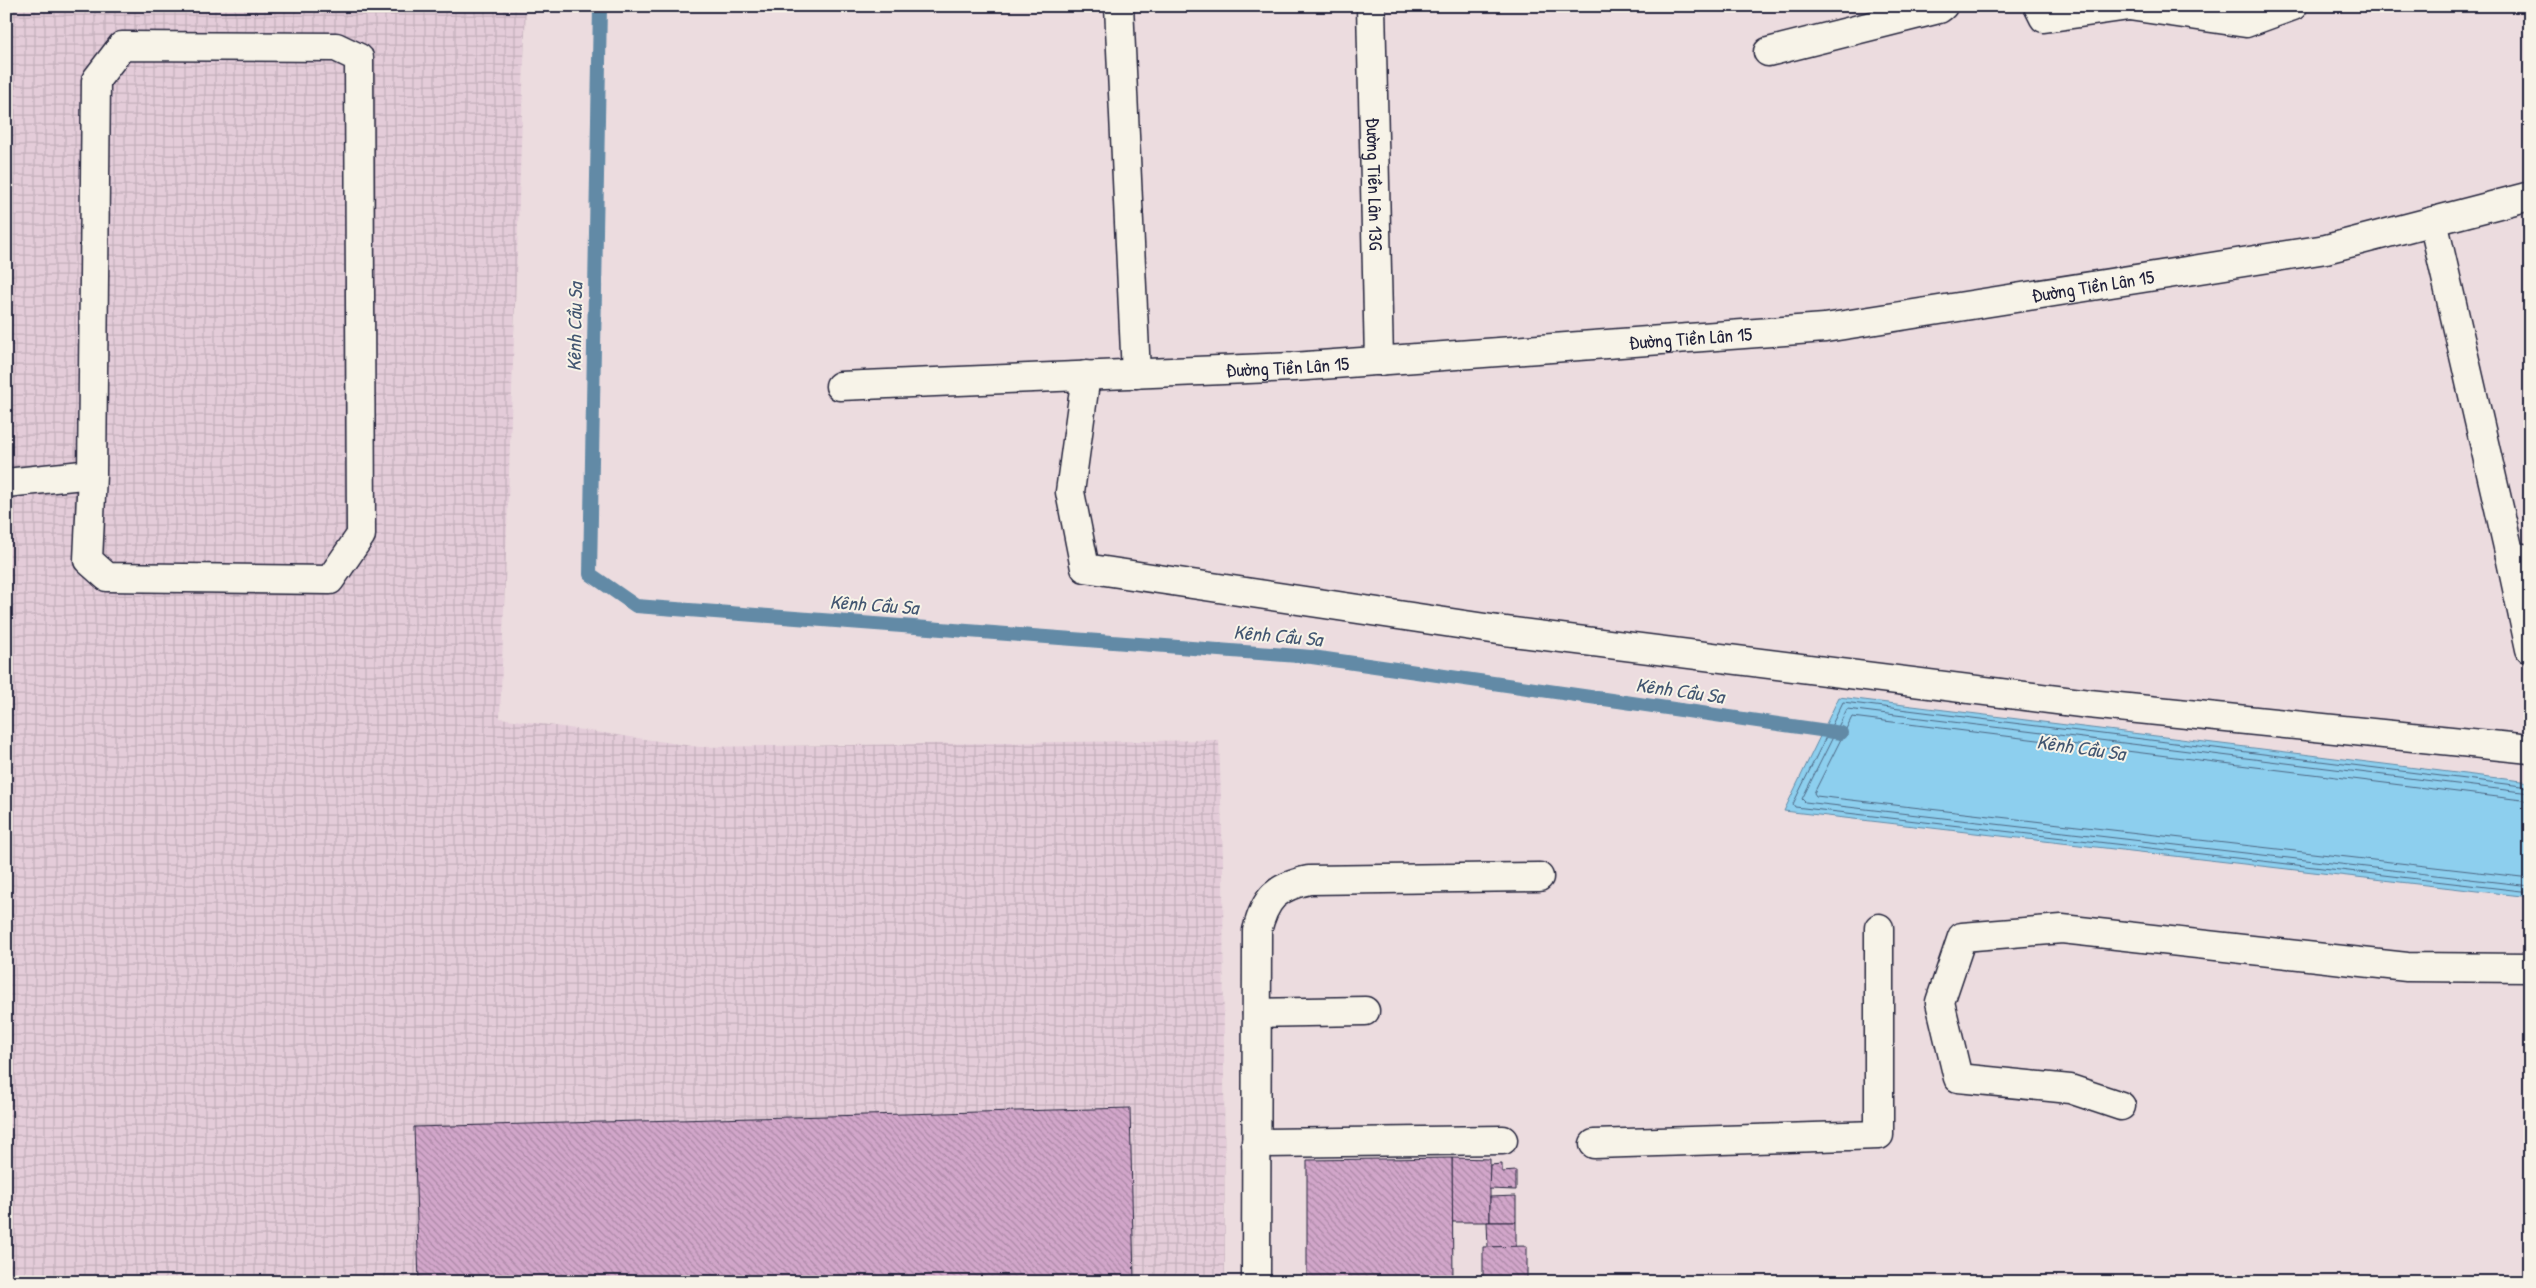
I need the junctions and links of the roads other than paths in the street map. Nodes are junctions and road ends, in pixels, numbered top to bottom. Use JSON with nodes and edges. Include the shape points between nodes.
{"nodes":[{"id":1,"x":1119,"y":6,"type":"edge"},
{"id":2,"x":1371,"y":6,"type":"edge"},
{"id":3,"x":1943,"y":6,"type":"edge"},
{"id":4,"x":2038,"y":6,"type":"edge"},
{"id":5,"x":2129,"y":6,"type":"edge"},
{"id":6,"x":2293,"y":6,"type":"edge"},
{"id":7,"x":1768,"y":52,"type":"dead end"},
{"id":8,"x":2530,"y":196,"type":"edge"},
{"id":9,"x":2434,"y":221,"type":"junction"},
{"id":10,"x":1378,"y":361,"type":"junction"},
{"id":11,"x":1136,"y":374,"type":"junction"},
{"id":12,"x":1086,"y":376,"type":"junction"},
{"id":13,"x":840,"y":386,"type":"dead end"},
{"id":14,"x":92,"y":474,"type":"junction"},
{"id":15,"x":6,"y":483,"type":"edge"},
{"id":16,"x":2520,"y":558,"type":"edge"},
{"id":17,"x":2530,"y":649,"type":"edge"},
{"id":18,"x":2530,"y":749,"type":"edge"},
{"id":19,"x":1538,"y":877,"type":"dead end"},
{"id":20,"x":1879,"y":928,"type":"dead end"},
{"id":21,"x":2530,"y":968,"type":"edge"},
{"id":22,"x":1365,"y":1011,"type":"dead end"},
{"id":23,"x":1256,"y":1013,"type":"junction"},
{"id":24,"x":2121,"y":1106,"type":"dead end"},
{"id":25,"x":1503,"y":1140,"type":"dead end"},
{"id":26,"x":1256,"y":1143,"type":"junction"},
{"id":27,"x":1594,"y":1144,"type":"dead end"},
{"id":28,"x":1256,"y":1282,"type":"edge"}],
"edges":[{"from":1,"to":11,"type":"street"},
{"from":2,"to":10,"type":"street","name":"Đường Tiền Lân 13G"},
{"from":3,"to":7,"type":"street"},
{"from":4,"to":5,"type":"street","via":[[2044,18]]},
{"from":5,"to":6,"type":"street","via":[[2246,23]]},
{"from":8,"to":9,"type":"street","name":"Đường Tiền Lân 15"},
{"from":9,"to":10,"type":"street","name":"Đường Tiền Lân 15","via":[[2326,249],[1825,328]]},
{"from":9,"to":16,"type":"street"},
{"from":10,"to":11,"type":"street","name":"Đường Tiền Lân 15"},
{"from":11,"to":12,"type":"street","name":"Đường Tiền Lân 15"},
{"from":12,"to":13,"type":"street","name":"Đường Tiền Lân 15"},
{"from":12,"to":18,"type":"street","via":[[1070,492],[1085,568],[1565,639],[2089,704]]},
{"from":14,"to":14,"type":"street","via":[[88,560],[107,577],[330,580],[361,535],[359,58],[336,47],[122,46],[96,80]]},
{"from":14,"to":15,"type":"street"},
{"from":16,"to":17,"type":"street"},
{"from":19,"to":23,"type":"street","via":[[1309,880],[1290,884],[1269,900],[1261,915],[1257,931]]},
{"from":20,"to":27,"type":"street","via":[[1879,1135]]},
{"from":21,"to":24,"type":"street","via":[[2407,967],[2062,929],[1962,937],[1940,1002],[1958,1078],[2070,1089]]},
{"from":22,"to":23,"type":"street"},
{"from":23,"to":26,"type":"street"},
{"from":25,"to":26,"type":"street"},
{"from":26,"to":28,"type":"street"}]}
